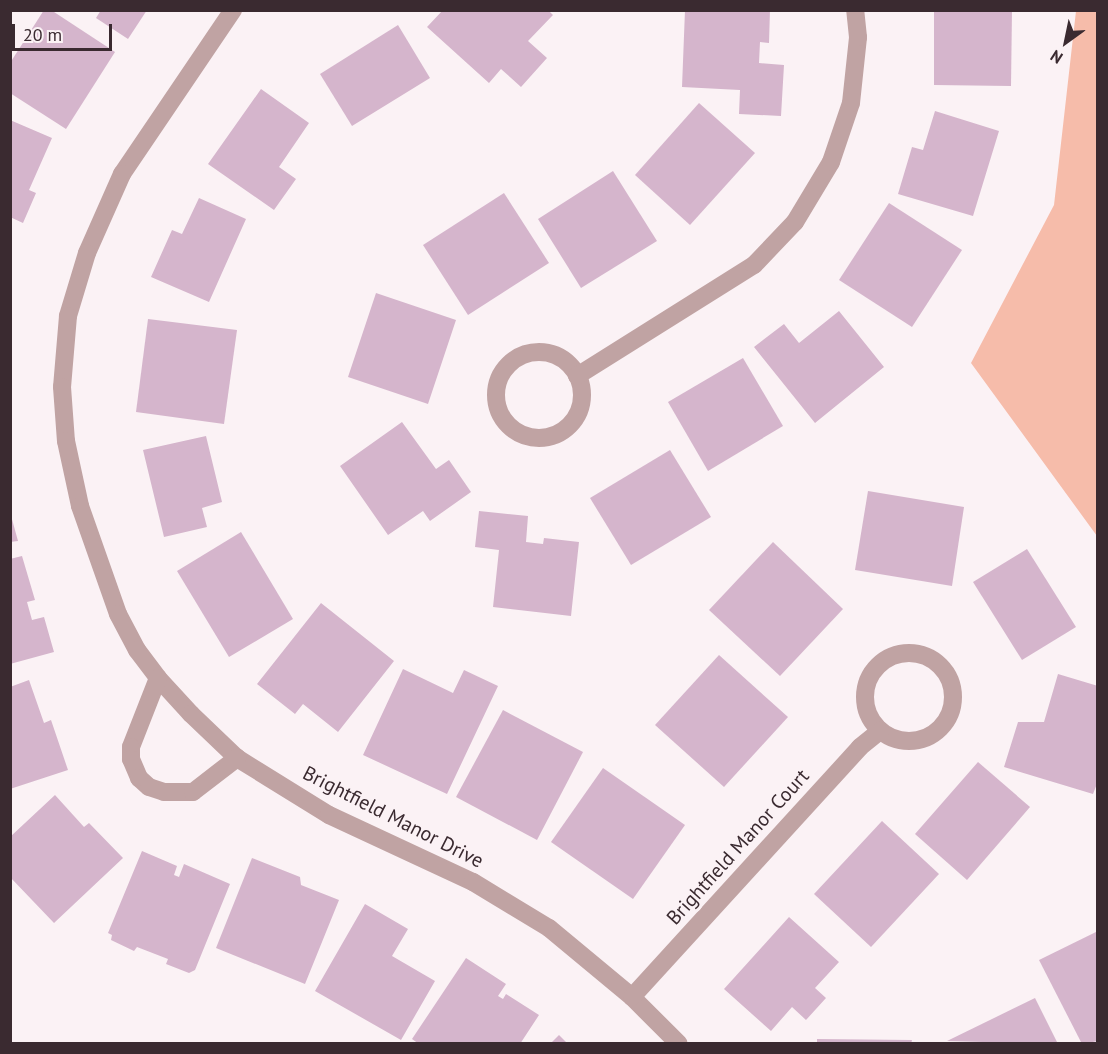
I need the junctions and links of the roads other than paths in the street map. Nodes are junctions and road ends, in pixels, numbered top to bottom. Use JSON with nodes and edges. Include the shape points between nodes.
{"nodes":[{"id":1,"x":233,"y":10,"type":"edge"},
{"id":2,"x":855,"y":10,"type":"edge"},
{"id":3,"x":578,"y":376,"type":"junction"},
{"id":4,"x":158,"y":678,"type":"junction"},
{"id":5,"x":880,"y":731,"type":"junction"},
{"id":6,"x":237,"y":758,"type":"junction"},
{"id":7,"x":632,"y":997,"type":"junction"},
{"id":8,"x":679,"y":1044,"type":"edge"}],
"edges":[{"from":1,"to":4,"type":"street","name":"Brightfield Manor Drive","via":[[122,174],[87,253],[68,316],[62,387],[66,441],[80,506],[118,614],[137,651]]},
{"from":2,"to":3,"type":"street","via":[[858,37],[851,103],[831,162],[795,222],[754,264]]},
{"from":3,"to":3,"type":"street","via":[[557,356],[543,352],[515,358],[497,381],[497,409],[504,422],[521,435],[544,438],[558,434],[577,415],[582,402]]},
{"from":4,"to":6,"type":"street","name":"Brightfield Manor Drive"},
{"from":4,"to":6,"type":"street","via":[[131,747],[139,778],[164,792],[193,792]]},
{"from":5,"to":5,"type":"street","via":[[893,739],[908,741],[937,732],[947,720],[953,692],[941,666],[915,653],[887,657],[876,666],[864,692],[870,720]]},
{"from":5,"to":7,"type":"street","name":"Brightfield Manor Court","via":[[860,747]]},
{"from":6,"to":7,"type":"street","name":"Brightfield Manor Drive","via":[[330,815],[473,882],[549,928]]},
{"from":7,"to":8,"type":"street","name":"Brightfield Manor Drive"}]}
